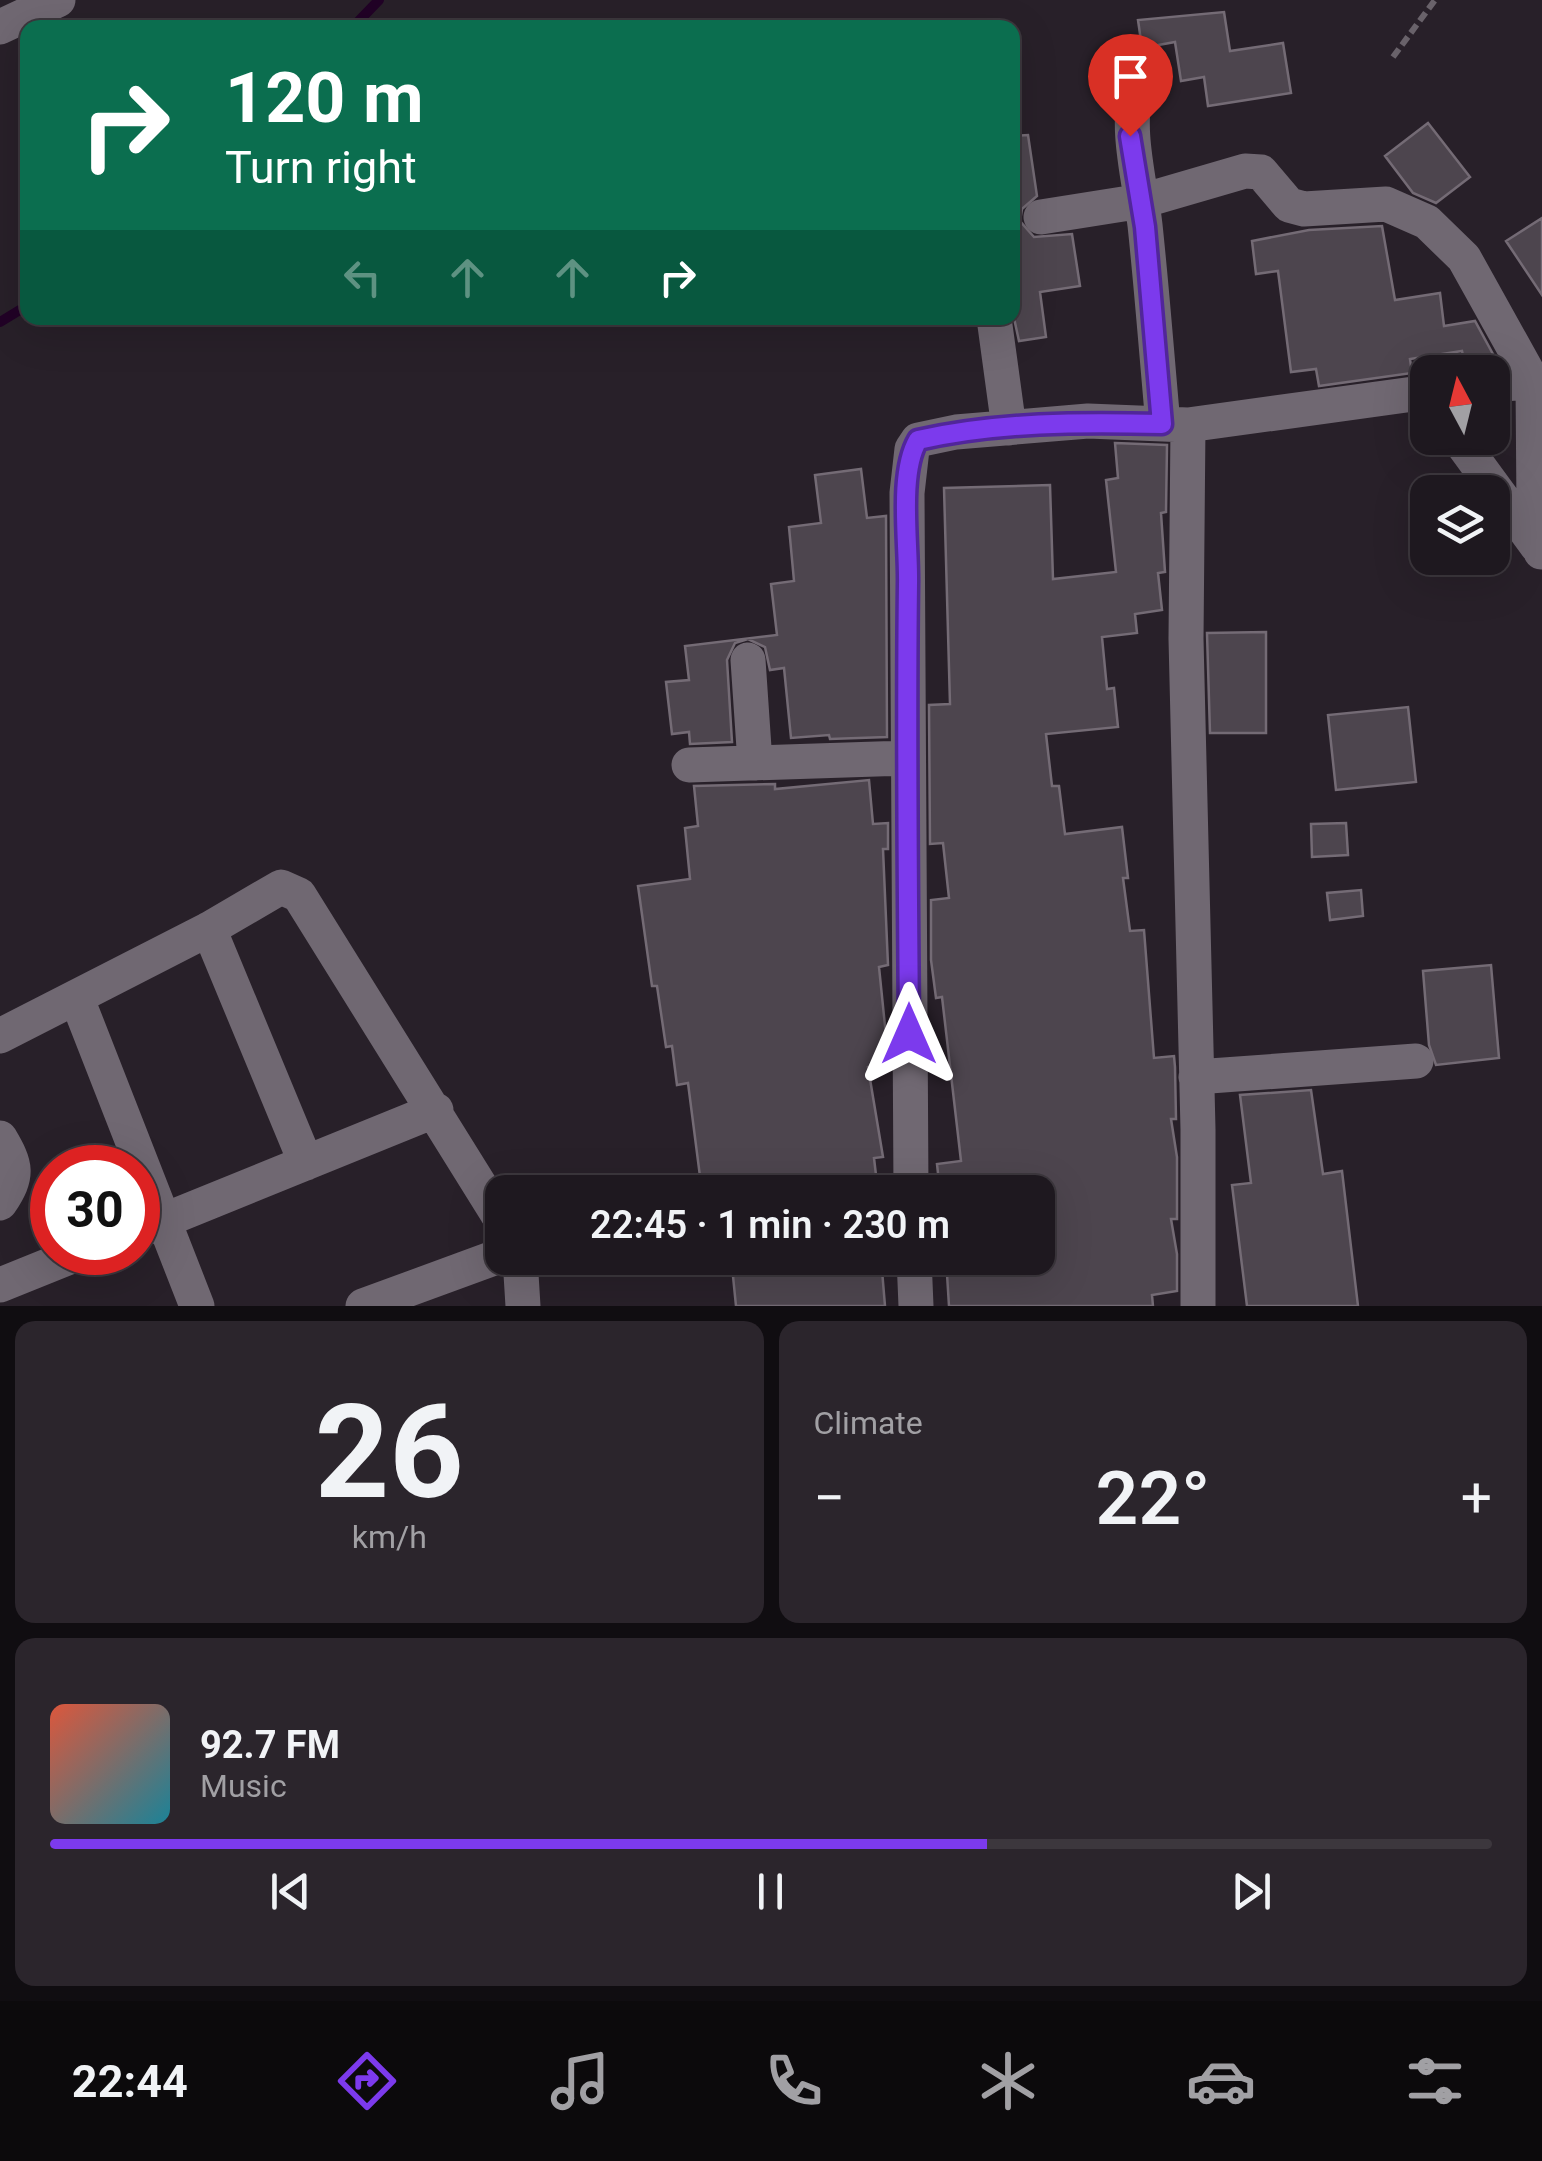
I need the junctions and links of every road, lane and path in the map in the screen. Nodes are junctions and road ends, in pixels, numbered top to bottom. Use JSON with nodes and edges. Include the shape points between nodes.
{"nodes":[{"id":1,"x":58,"y":0,"type":"edge"},
{"id":2,"x":1435,"y":0,"type":"edge"},
{"id":3,"x":0,"y":27,"type":"edge"},
{"id":4,"x":1394,"y":58,"type":"dead end"},
{"id":5,"x":1137,"y":81,"type":"dead end"},
{"id":6,"x":1142,"y":201,"type":"junction"},
{"id":7,"x":1041,"y":216,"type":"dead end"},
{"id":8,"x":995,"y":325,"type":"edge"},
{"id":9,"x":1537,"y":382,"type":"edge"},
{"id":10,"x":1510,"y":384,"type":"edge"},
{"id":11,"x":1410,"y":396,"type":"edge"},
{"id":12,"x":1175,"y":424,"type":"junction"},
{"id":13,"x":1010,"y":428,"type":"junction"},
{"id":14,"x":1471,"y":455,"type":"edge"},
{"id":15,"x":1542,"y":552,"type":"edge"},
{"id":16,"x":748,"y":660,"type":"dead end"},
{"id":17,"x":907,"y":758,"type":"junction"},
{"id":18,"x":755,"y":763,"type":"junction"},
{"id":19,"x":689,"y":766,"type":"dead end"},
{"id":20,"x":210,"y":929,"type":"junction"},
{"id":21,"x":77,"y":1000,"type":"junction"},
{"id":22,"x":0,"y":1036,"type":"edge"},
{"id":23,"x":1416,"y":1061,"type":"dead end"},
{"id":24,"x":1196,"y":1076,"type":"junction"},
{"id":25,"x":436,"y":1110,"type":"junction"},
{"id":26,"x":0,"y":1138,"type":"edge"},
{"id":27,"x":123,"y":1145,"type":"edge"},
{"id":28,"x":306,"y":1163,"type":"junction"},
{"id":29,"x":911,"y":1175,"type":"edge"},
{"id":30,"x":485,"y":1192,"type":"edge"},
{"id":31,"x":0,"y":1202,"type":"edge"},
{"id":32,"x":160,"y":1222,"type":"edge"},
{"id":33,"x":160,"y":1244,"type":"edge"},
{"id":34,"x":485,"y":1261,"type":"edge"},
{"id":35,"x":30,"y":1273,"type":"edge"},
{"id":36,"x":521,"y":1275,"type":"edge"},
{"id":37,"x":915,"y":1275,"type":"edge"},
{"id":38,"x":0,"y":1285,"type":"edge"},
{"id":39,"x":197,"y":1306,"type":"edge"},
{"id":40,"x":363,"y":1306,"type":"edge"},
{"id":41,"x":523,"y":1306,"type":"edge"},
{"id":42,"x":916,"y":1306,"type":"edge"},
{"id":43,"x":1198,"y":1306,"type":"edge"}],
"edges":[{"from":1,"to":3,"type":"street"},
{"from":2,"to":4,"type":"path"},
{"from":5,"to":6,"type":"street","via":[[1130,124]]},
{"from":6,"to":7,"type":"street"},
{"from":6,"to":9,"type":"street","via":[[1261,172],[1290,205],[1378,202],[1427,222],[1464,258]]},
{"from":6,"to":12,"type":"street"},
{"from":8,"to":13,"type":"street"},
{"from":9,"to":10,"type":"street"},
{"from":9,"to":15,"type":"street","via":[[1534,495]]},
{"from":11,"to":12,"type":"street"},
{"from":12,"to":13,"type":"street"},
{"from":12,"to":24,"type":"street"},
{"from":13,"to":17,"type":"street","via":[[918,440],[912,449]]},
{"from":14,"to":15,"type":"street"},
{"from":16,"to":18,"type":"street"},
{"from":17,"to":18,"type":"street"},
{"from":17,"to":29,"type":"street"},
{"from":18,"to":19,"type":"street"},
{"from":20,"to":21,"type":"street"},
{"from":20,"to":25,"type":"street","via":[[281,887],[299,895]]},
{"from":20,"to":28,"type":"street"},
{"from":21,"to":22,"type":"street"},
{"from":21,"to":27,"type":"street"},
{"from":23,"to":24,"type":"street"},
{"from":24,"to":43,"type":"street"},
{"from":25,"to":28,"type":"street"},
{"from":25,"to":30,"type":"street"},
{"from":26,"to":31,"type":"street","via":[[14,1162]]},
{"from":28,"to":32,"type":"street"},
{"from":33,"to":39,"type":"street"},
{"from":34,"to":40,"type":"street"},
{"from":35,"to":38,"type":"street"},
{"from":36,"to":41,"type":"street"},
{"from":37,"to":42,"type":"street"}]}
